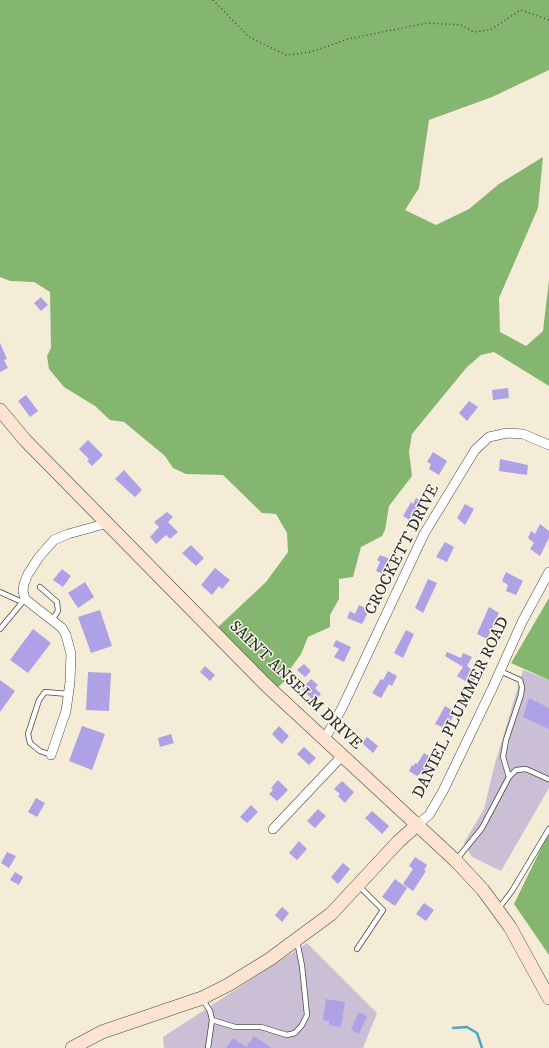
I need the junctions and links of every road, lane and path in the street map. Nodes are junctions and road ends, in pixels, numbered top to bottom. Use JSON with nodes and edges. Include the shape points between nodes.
{"nodes":[{"id":1,"x":213,"y":0,"type":"edge"},
{"id":2,"x":549,"y":20,"type":"edge"},
{"id":3,"x":0,"y":410,"type":"edge"},
{"id":4,"x":549,"y":445,"type":"edge"},
{"id":5,"x":108,"y":523,"type":"junction"},
{"id":6,"x":549,"y":572,"type":"edge"},
{"id":7,"x":40,"y":588,"type":"dead end"},
{"id":8,"x":0,"y":592,"type":"edge"},
{"id":9,"x":24,"y":600,"type":"junction"},
{"id":10,"x":52,"y":620,"type":"junction"},
{"id":11,"x":0,"y":628,"type":"edge"},
{"id":12,"x":500,"y":671,"type":"junction"},
{"id":13,"x":68,"y":694,"type":"junction"},
{"id":14,"x":324,"y":740,"type":"junction"},
{"id":15,"x":51,"y":755,"type":"joint"},
{"id":16,"x":342,"y":756,"type":"junction"},
{"id":17,"x":509,"y":777,"type":"junction"},
{"id":18,"x":548,"y":779,"type":"dead end"},
{"id":19,"x":418,"y":824,"type":"junction"},
{"id":20,"x":549,"y":829,"type":"edge"},
{"id":21,"x":273,"y":830,"type":"dead end"},
{"id":22,"x":456,"y":861,"type":"junction"},
{"id":23,"x":358,"y":885,"type":"junction"},
{"id":24,"x":498,"y":910,"type":"junction"},
{"id":25,"x":296,"y":941,"type":"junction"},
{"id":26,"x":357,"y":949,"type":"dead end"},
{"id":27,"x":202,"y":998,"type":"junction"},
{"id":28,"x":549,"y":998,"type":"edge"},
{"id":29,"x":212,"y":1020,"type":"junction"},
{"id":30,"x":72,"y":1048,"type":"edge"},
{"id":31,"x":208,"y":1048,"type":"edge"}],
"edges":[{"from":1,"to":2,"type":"path","via":[[249,37],[286,55],[311,52],[348,39],[426,23],[461,25],[474,32],[490,30],[521,10]]},
{"from":3,"to":5,"type":"street","name":"SAINT ANSELM DRIVE","via":[[25,440]]},
{"from":4,"to":14,"type":"street","name":"CROCKETT DRIVE","via":[[523,434],[507,432],[489,437],[475,450],[424,534],[342,708]]},
{"from":5,"to":9,"type":"street","via":[[68,534],[49,544],[28,574],[23,590]]},
{"from":5,"to":14,"type":"street","name":"SAINT ANSELM DRIVE"},
{"from":6,"to":12,"type":"street","name":"DANIEL PLUMMER ROAD","via":[[522,622]]},
{"from":7,"to":10,"type":"lane","via":[[57,602],[58,611]]},
{"from":8,"to":9,"type":"lane"},
{"from":9,"to":10,"type":"street"},
{"from":9,"to":11,"type":"lane"},
{"from":10,"to":13,"type":"street","via":[[66,635],[71,654]]},
{"from":12,"to":17,"type":"lane","via":[[520,680],[522,687],[522,695],[506,740],[503,757]]},
{"from":12,"to":19,"type":"street","name":"DANIEL PLUMMER ROAD","via":[[443,791],[429,815]]},
{"from":13,"to":15,"type":"street","via":[[62,724]]},
{"from":13,"to":15,"type":"lane","via":[[45,692],[39,700],[28,734],[30,743]]},
{"from":14,"to":16,"type":"street","name":"SAINT ANSELM DRIVE"},
{"from":16,"to":19,"type":"street","name":"SAINT ANSELM DRIVE"},
{"from":16,"to":21,"type":"street"},
{"from":17,"to":18,"type":"lane","via":[[516,770],[526,768]]},
{"from":17,"to":22,"type":"lane","via":[[482,828]]},
{"from":19,"to":22,"type":"street","name":"SAINT ANSELM DRIVE"},
{"from":19,"to":23,"type":"street","name":"DANIEL PLUMMER ROAD"},
{"from":20,"to":24,"type":"lane"},
{"from":22,"to":24,"type":"street","name":"SAINT ANSELM DRIVE"},
{"from":23,"to":25,"type":"street","name":"DANIEL PLUMMER ROAD","via":[[331,914]]},
{"from":23,"to":26,"type":"lane","via":[[383,910]]},
{"from":24,"to":28,"type":"street","name":"SAINT ANSELM DRIVE","via":[[516,936]]},
{"from":25,"to":27,"type":"street","name":"DANIEL PLUMMER ROAD","via":[[243,976]]},
{"from":25,"to":29,"type":"lane","via":[[302,966],[307,1015],[295,1033],[286,1035],[261,1027],[234,1027]]},
{"from":27,"to":29,"type":"lane"},
{"from":27,"to":30,"type":"street","name":"DANIEL PLUMMER ROAD","via":[[102,1032]]},
{"from":29,"to":31,"type":"lane"}]}
